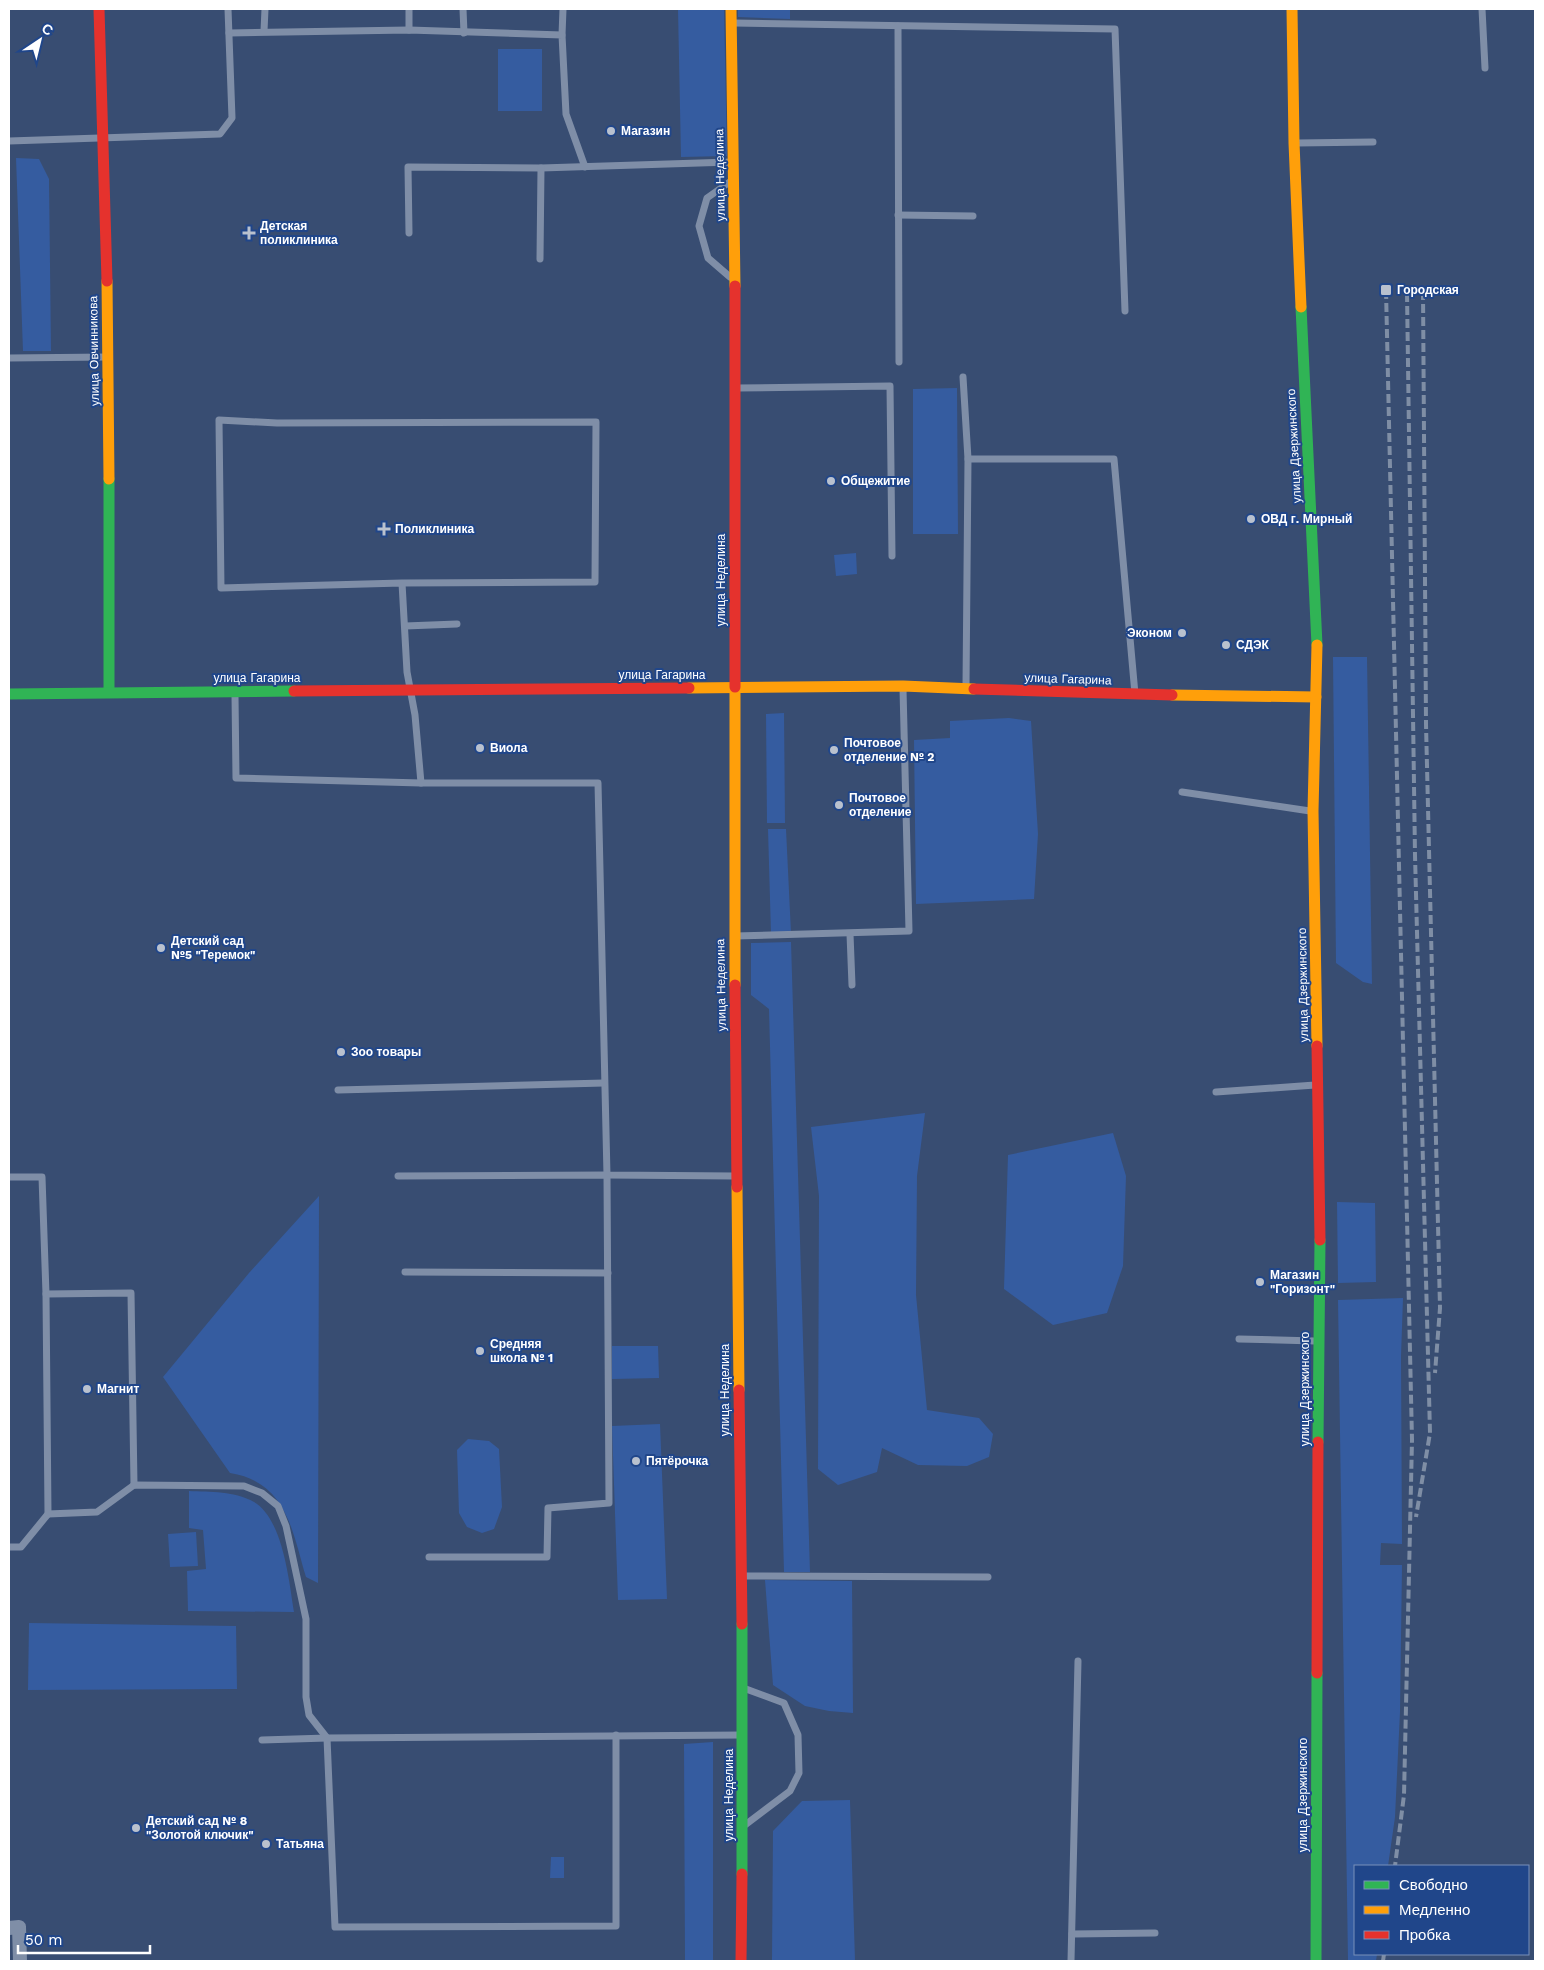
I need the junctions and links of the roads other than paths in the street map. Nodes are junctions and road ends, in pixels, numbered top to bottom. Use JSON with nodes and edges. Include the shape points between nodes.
{"nodes":[{"id":1,"x":99,"y":9,"type":"edge"},
{"id":2,"x":228,"y":9,"type":"edge"},
{"id":3,"x":265,"y":9,"type":"edge"},
{"id":4,"x":409,"y":9,"type":"edge"},
{"id":5,"x":463,"y":9,"type":"edge"},
{"id":6,"x":563,"y":9,"type":"edge"},
{"id":7,"x":731,"y":9,"type":"edge"},
{"id":8,"x":1292,"y":9,"type":"edge"},
{"id":9,"x":1482,"y":9,"type":"edge"},
{"id":10,"x":731,"y":23,"type":"junction"},
{"id":11,"x":898,"y":26,"type":"junction"},
{"id":12,"x":409,"y":30,"type":"junction"},
{"id":13,"x":264,"y":31,"type":"junction"},
{"id":14,"x":464,"y":32,"type":"junction"},
{"id":15,"x":229,"y":33,"type":"junction"},
{"id":16,"x":562,"y":34,"type":"junction"},
{"id":17,"x":1484,"y":68,"type":"dead end"},
{"id":18,"x":102,"y":138,"type":"junction"},
{"id":19,"x":9,"y":140,"type":"edge"},
{"id":20,"x":1373,"y":142,"type":"dead end"},
{"id":21,"x":1294,"y":143,"type":"junction"},
{"id":22,"x":733,"y":162,"type":"junction"},
{"id":23,"x":585,"y":167,"type":"junction"},
{"id":24,"x":541,"y":168,"type":"junction"},
{"id":25,"x":734,"y":179,"type":"junction"},
{"id":26,"x":898,"y":215,"type":"junction"},
{"id":27,"x":973,"y":216,"type":"dead end"},
{"id":28,"x":408,"y":233,"type":"dead end"},
{"id":29,"x":540,"y":259,"type":"dead end"},
{"id":30,"x":735,"y":280,"type":"junction"},
{"id":31,"x":1125,"y":311,"type":"dead end"},
{"id":32,"x":109,"y":357,"type":"junction"},
{"id":33,"x":9,"y":358,"type":"edge"},
{"id":34,"x":899,"y":362,"type":"dead end"},
{"id":35,"x":963,"y":377,"type":"dead end"},
{"id":36,"x":736,"y":388,"type":"junction"},
{"id":37,"x":968,"y":459,"type":"junction"},
{"id":38,"x":892,"y":556,"type":"dead end"},
{"id":39,"x":402,"y":583,"type":"junction"},
{"id":40,"x":457,"y":624,"type":"dead end"},
{"id":41,"x":406,"y":626,"type":"junction"},
{"id":42,"x":903,"y":686,"type":"junction"},
{"id":43,"x":734,"y":688,"type":"junction"},
{"id":44,"x":412,"y":690,"type":"junction"},
{"id":45,"x":966,"y":690,"type":"junction"},
{"id":46,"x":109,"y":692,"type":"junction"},
{"id":47,"x":235,"y":692,"type":"junction"},
{"id":48,"x":9,"y":694,"type":"edge"},
{"id":49,"x":1135,"y":695,"type":"junction"},
{"id":50,"x":1316,"y":697,"type":"junction"},
{"id":51,"x":421,"y":783,"type":"junction"},
{"id":52,"x":1182,"y":792,"type":"dead end"},
{"id":53,"x":1313,"y":811,"type":"junction"},
{"id":54,"x":850,"y":934,"type":"junction"},
{"id":55,"x":734,"y":936,"type":"junction"},
{"id":56,"x":852,"y":985,"type":"dead end"},
{"id":57,"x":604,"y":1083,"type":"junction"},
{"id":58,"x":1319,"y":1085,"type":"junction"},
{"id":59,"x":338,"y":1090,"type":"dead end"},
{"id":60,"x":1216,"y":1092,"type":"dead end"},
{"id":61,"x":607,"y":1175,"type":"junction"},
{"id":62,"x":398,"y":1176,"type":"dead end"},
{"id":63,"x":737,"y":1176,"type":"junction"},
{"id":64,"x":9,"y":1177,"type":"edge"},
{"id":65,"x":405,"y":1272,"type":"dead end"},
{"id":66,"x":608,"y":1273,"type":"junction"},
{"id":67,"x":46,"y":1294,"type":"junction"},
{"id":68,"x":1239,"y":1338,"type":"dead end"},
{"id":69,"x":1318,"y":1341,"type":"junction"},
{"id":70,"x":134,"y":1485,"type":"junction"},
{"id":71,"x":48,"y":1514,"type":"junction"},
{"id":72,"x":9,"y":1547,"type":"edge"},
{"id":73,"x":429,"y":1557,"type":"dead end"},
{"id":74,"x":741,"y":1576,"type":"junction"},
{"id":75,"x":988,"y":1577,"type":"dead end"},
{"id":76,"x":1078,"y":1661,"type":"dead end"},
{"id":77,"x":743,"y":1688,"type":"junction"},
{"id":78,"x":743,"y":1734,"type":"junction"},
{"id":79,"x":616,"y":1736,"type":"junction"},
{"id":80,"x":327,"y":1738,"type":"junction"},
{"id":81,"x":262,"y":1740,"type":"dead end"},
{"id":82,"x":743,"y":1826,"type":"junction"},
{"id":83,"x":9,"y":1928,"type":"edge"},
{"id":84,"x":1155,"y":1933,"type":"dead end"},
{"id":85,"x":1072,"y":1934,"type":"junction"},
{"id":86,"x":20,"y":1961,"type":"edge"},
{"id":87,"x":741,"y":1961,"type":"edge"},
{"id":88,"x":1071,"y":1961,"type":"edge"},
{"id":89,"x":1316,"y":1961,"type":"edge"}],
"edges":[{"from":1,"to":18,"type":"street","name":"улица Овчинникова"},
{"from":2,"to":15,"type":"lane"},
{"from":3,"to":13,"type":"lane"},
{"from":4,"to":12,"type":"lane"},
{"from":5,"to":14,"type":"lane"},
{"from":6,"to":16,"type":"lane"},
{"from":7,"to":10,"type":"street","name":"улица Неделина"},
{"from":8,"to":21,"type":"street","name":"улица Дзержинского"},
{"from":9,"to":17,"type":"lane"},
{"from":10,"to":11,"type":"lane"},
{"from":10,"to":22,"type":"street","name":"улица Неделина"},
{"from":11,"to":26,"type":"lane"},
{"from":11,"to":31,"type":"lane","via":[[1115,29]]},
{"from":12,"to":13,"type":"lane"},
{"from":12,"to":14,"type":"lane"},
{"from":13,"to":15,"type":"lane"},
{"from":14,"to":16,"type":"lane"},
{"from":15,"to":18,"type":"lane","via":[[232,118],[220,134]]},
{"from":16,"to":23,"type":"lane","via":[[566,114]]},
{"from":18,"to":19,"type":"lane"},
{"from":18,"to":32,"type":"street","name":"улица Овчинникова"},
{"from":20,"to":21,"type":"lane"},
{"from":21,"to":50,"type":"street","name":"улица Дзержинского","via":[[1317,647]]},
{"from":22,"to":23,"type":"lane"},
{"from":22,"to":25,"type":"street","name":"улица Неделина"},
{"from":23,"to":24,"type":"lane"},
{"from":24,"to":28,"type":"lane","via":[[408,167]]},
{"from":24,"to":29,"type":"lane"},
{"from":25,"to":30,"type":"street","name":"улица Неделина"},
{"from":25,"to":30,"type":"lane","via":[[707,198],[699,226],[708,258]]},
{"from":26,"to":27,"type":"lane"},
{"from":26,"to":34,"type":"lane"},
{"from":30,"to":36,"type":"street","name":"улица Неделина"},
{"from":32,"to":33,"type":"lane"},
{"from":32,"to":46,"type":"street","name":"улица Овчинникова"},
{"from":35,"to":37,"type":"lane"},
{"from":36,"to":38,"type":"lane","via":[[890,386]]},
{"from":36,"to":43,"type":"street","name":"улица Неделина"},
{"from":37,"to":45,"type":"lane"},
{"from":37,"to":49,"type":"lane","via":[[1114,460]]},
{"from":39,"to":39,"type":"lane","via":[[221,588],[219,420],[278,423],[596,422],[595,582]]},
{"from":39,"to":41,"type":"lane"},
{"from":40,"to":41,"type":"lane"},
{"from":41,"to":44,"type":"lane","via":[[407,672]]},
{"from":42,"to":43,"type":"street","name":"улица Гагарина"},
{"from":42,"to":45,"type":"street","name":"улица Гагарина"},
{"from":42,"to":54,"type":"lane","via":[[909,931]]},
{"from":43,"to":44,"type":"street","name":"улица Гагарина"},
{"from":43,"to":55,"type":"street","name":"улица Неделина"},
{"from":44,"to":47,"type":"street","name":"улица Гагарина"},
{"from":44,"to":51,"type":"lane"},
{"from":45,"to":49,"type":"street","name":"улица Гагарина"},
{"from":46,"to":47,"type":"street","name":"улица Гагарина"},
{"from":46,"to":48,"type":"street","name":"улица Гагарина"},
{"from":47,"to":51,"type":"lane","via":[[236,778]]},
{"from":49,"to":50,"type":"street","name":"улица Гагарина"},
{"from":50,"to":53,"type":"street","name":"улица Дзержинского"},
{"from":51,"to":57,"type":"lane","via":[[598,783]]},
{"from":52,"to":53,"type":"lane"},
{"from":53,"to":58,"type":"street","name":"улица Дзержинского"},
{"from":54,"to":55,"type":"lane"},
{"from":54,"to":56,"type":"lane"},
{"from":55,"to":63,"type":"street","name":"улица Неделина"},
{"from":57,"to":59,"type":"lane"},
{"from":57,"to":61,"type":"lane"},
{"from":58,"to":60,"type":"lane"},
{"from":58,"to":69,"type":"street","name":"улица Дзержинского","via":[[1321,1292]]},
{"from":61,"to":62,"type":"lane"},
{"from":61,"to":63,"type":"lane"},
{"from":61,"to":66,"type":"lane"},
{"from":63,"to":74,"type":"street","name":"улица Неделина"},
{"from":64,"to":67,"type":"lane","via":[[42,1177]]},
{"from":65,"to":66,"type":"lane"},
{"from":66,"to":73,"type":"lane","via":[[609,1503],[548,1508],[547,1557]]},
{"from":67,"to":70,"type":"lane","via":[[130,1293]]},
{"from":67,"to":71,"type":"lane"},
{"from":68,"to":69,"type":"lane"},
{"from":69,"to":89,"type":"street","name":"улица Дзержинского"},
{"from":70,"to":71,"type":"lane","via":[[97,1512]]},
{"from":70,"to":80,"type":"lane","via":[[244,1486],[262,1493],[278,1506],[286,1526],[306,1619],[309,1715]]},
{"from":71,"to":72,"type":"lane","via":[[21,1547]]},
{"from":74,"to":75,"type":"lane"},
{"from":74,"to":77,"type":"street","name":"улица Неделина"},
{"from":76,"to":85,"type":"lane"},
{"from":77,"to":78,"type":"street","name":"улица Неделина"},
{"from":77,"to":82,"type":"lane","via":[[784,1703],[798,1735],[799,1773],[790,1791]]},
{"from":78,"to":79,"type":"lane"},
{"from":78,"to":82,"type":"street","name":"улица Неделина"},
{"from":79,"to":80,"type":"lane"},
{"from":79,"to":80,"type":"lane","via":[[616,1926],[335,1927]]},
{"from":80,"to":81,"type":"lane"},
{"from":82,"to":87,"type":"street","name":"улица Неделина"},
{"from":83,"to":86,"type":"street","via":[[19,1927]]},
{"from":84,"to":85,"type":"lane"},
{"from":85,"to":88,"type":"lane"}]}
